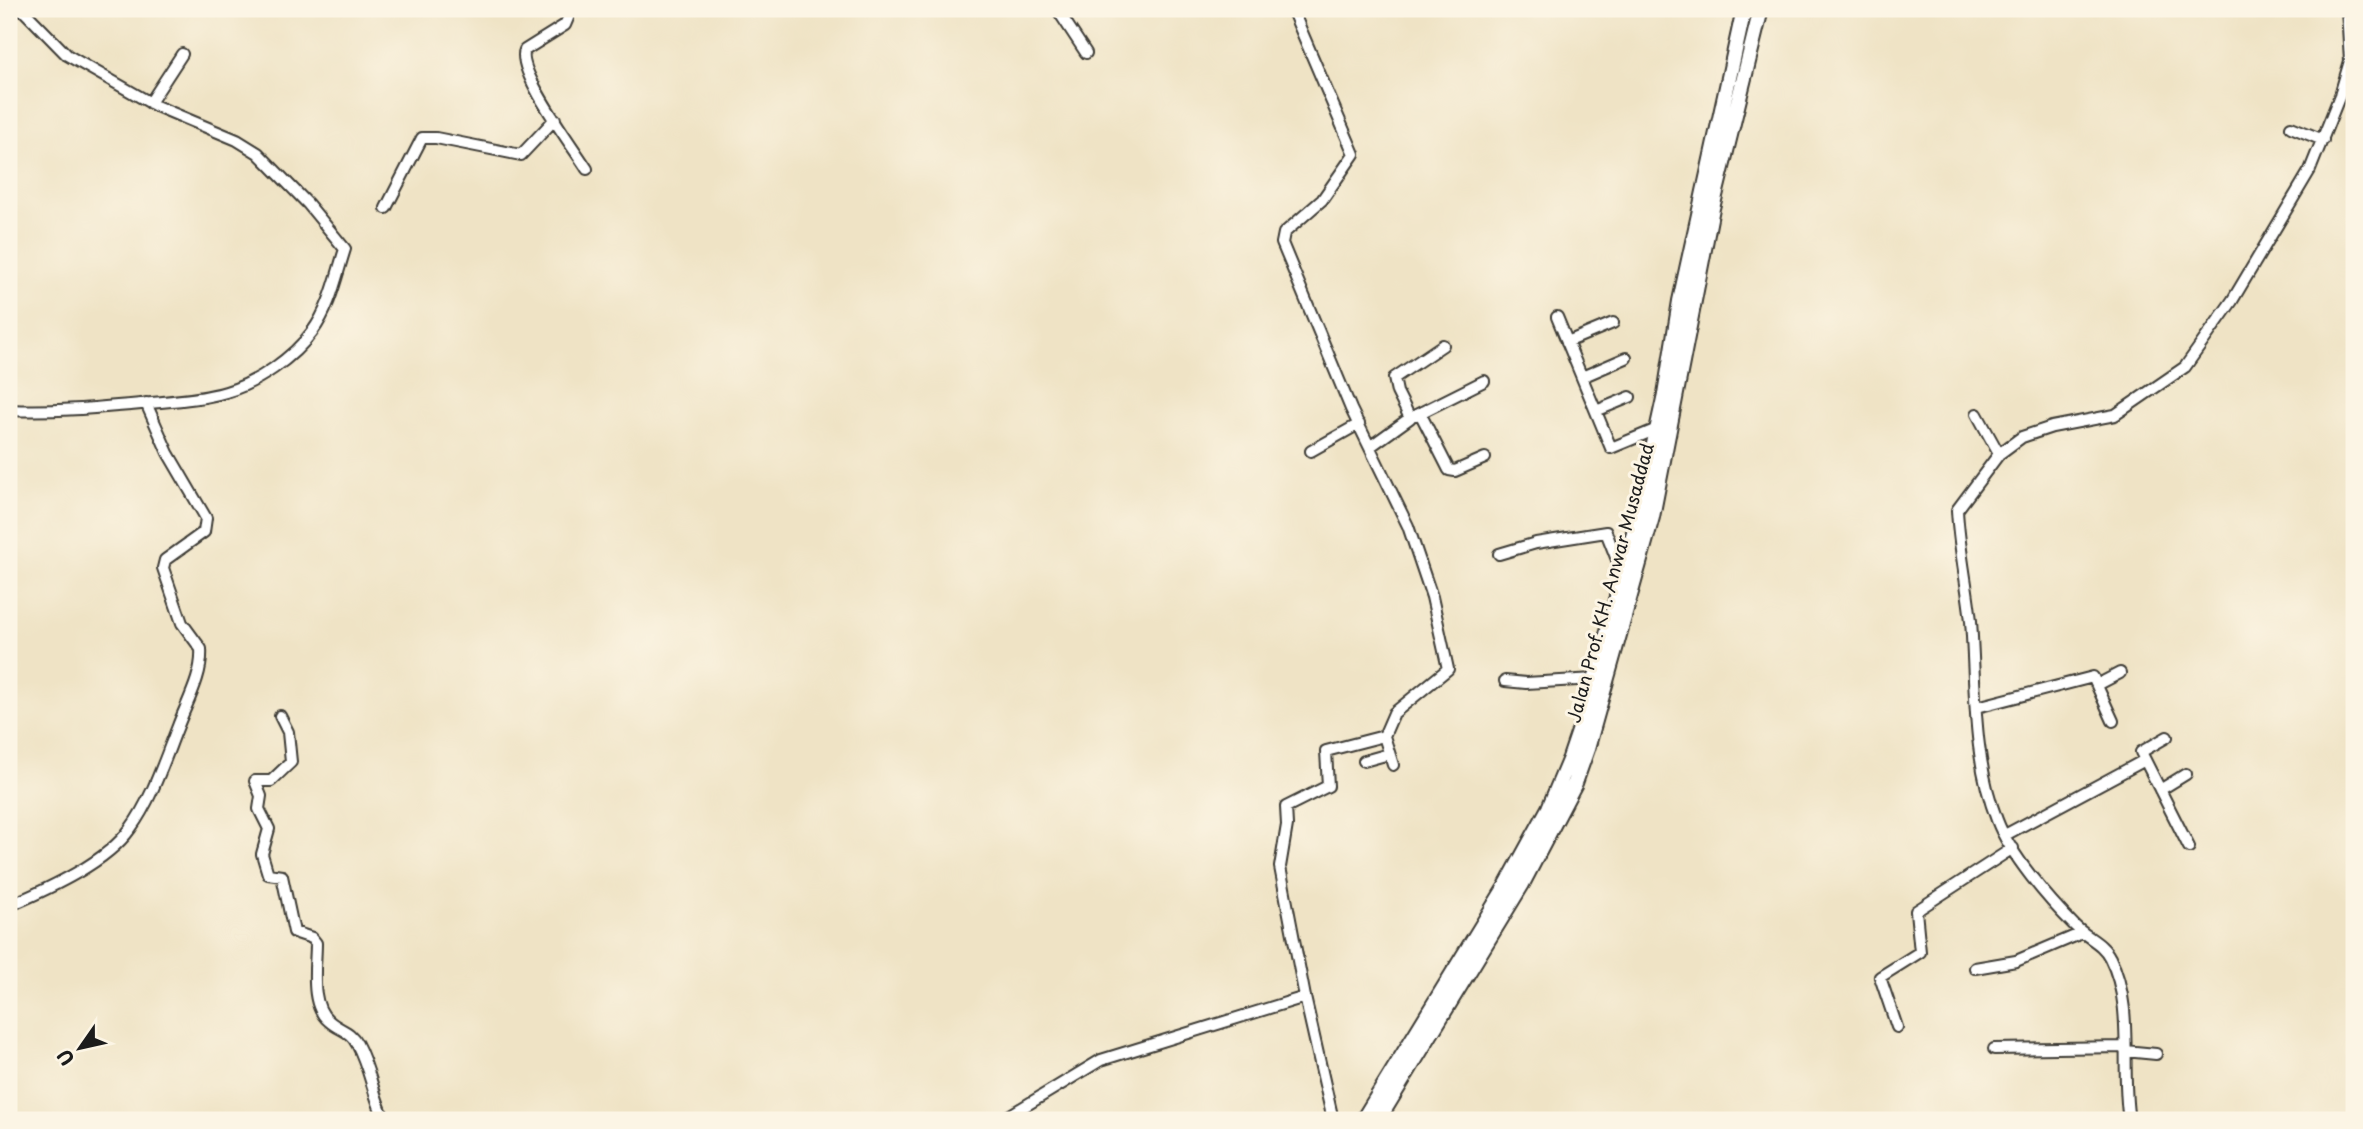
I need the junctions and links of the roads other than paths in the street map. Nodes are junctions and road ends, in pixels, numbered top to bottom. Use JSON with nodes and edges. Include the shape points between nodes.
{"nodes":[{"id":1,"x":22,"y":9,"type":"edge"},
{"id":2,"x":564,"y":9,"type":"edge"},
{"id":3,"x":1057,"y":9,"type":"edge"},
{"id":4,"x":1292,"y":9,"type":"edge"},
{"id":5,"x":1744,"y":9,"type":"edge"},
{"id":6,"x":1761,"y":9,"type":"edge"},
{"id":7,"x":2347,"y":9,"type":"edge"},
{"id":8,"x":1086,"y":53,"type":"dead end"},
{"id":9,"x":183,"y":54,"type":"dead end"},
{"id":10,"x":150,"y":103,"type":"junction"},
{"id":11,"x":555,"y":119,"type":"junction"},
{"id":12,"x":2291,"y":127,"type":"dead end"},
{"id":13,"x":2323,"y":139,"type":"junction"},
{"id":14,"x":587,"y":169,"type":"dead end"},
{"id":15,"x":386,"y":208,"type":"dead end"},
{"id":16,"x":1557,"y":317,"type":"dead end"},
{"id":17,"x":1613,"y":323,"type":"dead end"},
{"id":18,"x":1567,"y":341,"type":"junction"},
{"id":19,"x":1443,"y":345,"type":"dead end"},
{"id":20,"x":1626,"y":358,"type":"dead end"},
{"id":21,"x":1582,"y":377,"type":"junction"},
{"id":22,"x":1484,"y":381,"type":"dead end"},
{"id":23,"x":1630,"y":397,"type":"dead end"},
{"id":24,"x":146,"y":403,"type":"junction"},
{"id":25,"x":9,"y":410,"type":"edge"},
{"id":26,"x":1596,"y":411,"type":"junction"},
{"id":27,"x":1977,"y":414,"type":"dead end"},
{"id":28,"x":1415,"y":416,"type":"junction"},
{"id":29,"x":1359,"y":424,"type":"junction"},
{"id":30,"x":1657,"y":429,"type":"junction"},
{"id":31,"x":1371,"y":446,"type":"junction"},
{"id":32,"x":1311,"y":451,"type":"dead end"},
{"id":33,"x":1999,"y":454,"type":"junction"},
{"id":34,"x":1485,"y":458,"type":"dead end"},
{"id":35,"x":1499,"y":554,"type":"dead end"},
{"id":36,"x":1623,"y":575,"type":"junction"},
{"id":37,"x":1617,"y":620,"type":"junction"},
{"id":38,"x":2120,"y":673,"type":"dead end"},
{"id":39,"x":1595,"y":679,"type":"junction"},
{"id":40,"x":1505,"y":681,"type":"dead end"},
{"id":41,"x":2097,"y":685,"type":"junction"},
{"id":42,"x":1977,"y":707,"type":"junction"},
{"id":43,"x":280,"y":716,"type":"dead end"},
{"id":44,"x":2113,"y":721,"type":"dead end"},
{"id":45,"x":1384,"y":736,"type":"junction"},
{"id":46,"x":2167,"y":737,"type":"dead end"},
{"id":47,"x":2145,"y":760,"type":"junction"},
{"id":48,"x":1364,"y":761,"type":"dead end"},
{"id":49,"x":1575,"y":762,"type":"junction"},
{"id":50,"x":2186,"y":774,"type":"dead end"},
{"id":51,"x":2160,"y":790,"type":"junction"},
{"id":52,"x":2005,"y":835,"type":"junction"},
{"id":53,"x":2189,"y":847,"type":"dead end"},
{"id":54,"x":2013,"y":848,"type":"junction"},
{"id":55,"x":9,"y":903,"type":"edge"},
{"id":56,"x":2082,"y":933,"type":"junction"},
{"id":57,"x":1975,"y":968,"type":"dead end"},
{"id":58,"x":1305,"y":997,"type":"junction"},
{"id":59,"x":1897,"y":1027,"type":"dead end"},
{"id":60,"x":1994,"y":1049,"type":"dead end"},
{"id":61,"x":2127,"y":1050,"type":"junction"},
{"id":62,"x":2156,"y":1054,"type":"dead end"},
{"id":63,"x":1404,"y":1066,"type":"junction"},
{"id":64,"x":385,"y":1120,"type":"edge"},
{"id":65,"x":1002,"y":1120,"type":"edge"},
{"id":66,"x":1333,"y":1120,"type":"edge"},
{"id":67,"x":1363,"y":1120,"type":"edge"},
{"id":68,"x":1378,"y":1120,"type":"edge"},
{"id":69,"x":2129,"y":1120,"type":"edge"}],
"edges":[{"from":1,"to":10,"type":"street","via":[[67,55]]},
{"from":2,"to":11,"type":"street","via":[[565,25],[523,55],[534,85]]},
{"from":3,"to":8,"type":"street"},
{"from":4,"to":29,"type":"street","via":[[1354,154],[1322,200],[1284,233],[1282,243]]},
{"from":5,"to":30,"type":"street","name":"Jalan Prof. KH. Anwar Musaddad"},
{"from":6,"to":37,"type":"street","name":"Jalan Prof. KH. Anwar Musaddad","via":[[1712,208],[1660,483]]},
{"from":7,"to":13,"type":"street","via":[[2350,61]]},
{"from":9,"to":10,"type":"street"},
{"from":10,"to":24,"type":"street","via":[[258,153],[345,249],[328,303],[295,352],[226,392]]},
{"from":11,"to":14,"type":"street"},
{"from":11,"to":15,"type":"street","via":[[521,155],[422,138]]},
{"from":12,"to":13,"type":"street"},
{"from":13,"to":33,"type":"street","via":[[2289,209],[2182,371],[2115,415],[2022,437]]},
{"from":16,"to":18,"type":"street"},
{"from":17,"to":18,"type":"street"},
{"from":18,"to":21,"type":"street"},
{"from":19,"to":28,"type":"street","via":[[1394,378],[1397,392]]},
{"from":20,"to":21,"type":"street"},
{"from":21,"to":26,"type":"street"},
{"from":22,"to":28,"type":"street"},
{"from":23,"to":26,"type":"street"},
{"from":24,"to":25,"type":"street","via":[[50,412]]},
{"from":24,"to":55,"type":"street","via":[[168,453],[206,518],[204,532],[165,559],[163,568],[182,623],[201,649],[197,678],[130,831],[110,851],[46,891]]},
{"from":26,"to":30,"type":"street","via":[[1612,448]]},
{"from":27,"to":33,"type":"street"},
{"from":28,"to":31,"type":"street"},
{"from":28,"to":34,"type":"street","via":[[1451,471]]},
{"from":29,"to":31,"type":"street"},
{"from":29,"to":32,"type":"street"},
{"from":30,"to":36,"type":"street","name":"Jalan Prof. KH. Anwar Musaddad"},
{"from":31,"to":45,"type":"street","via":[[1422,563],[1448,668],[1394,713]]},
{"from":33,"to":42,"type":"street","via":[[1957,510]]},
{"from":35,"to":36,"type":"street","via":[[1605,532]]},
{"from":36,"to":37,"type":"street","name":"Jalan Prof. KH. Anwar Musaddad"},
{"from":37,"to":39,"type":"street","name":"Jalan Prof. KH. Anwar Musaddad"},
{"from":37,"to":49,"type":"street","name":"Jalan Prof. KH. Anwar Musaddad"},
{"from":38,"to":41,"type":"street"},
{"from":39,"to":40,"type":"street"},
{"from":39,"to":49,"type":"street","name":"Jalan Prof. KH. Anwar Musaddad"},
{"from":41,"to":42,"type":"street","via":[[2094,677]]},
{"from":41,"to":44,"type":"street"},
{"from":42,"to":52,"type":"street","via":[[1979,758]]},
{"from":43,"to":64,"type":"street","via":[[292,756],[271,781],[255,781],[261,796],[258,809],[269,832],[262,854],[267,872],[282,876],[294,932],[316,943],[321,1010],[357,1043]]},
{"from":45,"to":48,"type":"street","via":[[1391,760]]},
{"from":45,"to":58,"type":"street","via":[[1326,751],[1329,785],[1286,807],[1280,867]]},
{"from":46,"to":47,"type":"street","via":[[2141,752]]},
{"from":47,"to":51,"type":"street"},
{"from":47,"to":52,"type":"street"},
{"from":49,"to":63,"type":"street","name":"Jalan Prof. KH. Anwar Musaddad"},
{"from":50,"to":51,"type":"street"},
{"from":51,"to":53,"type":"street"},
{"from":52,"to":54,"type":"street"},
{"from":54,"to":56,"type":"street","via":[[2055,906]]},
{"from":54,"to":59,"type":"street","via":[[1916,911],[1920,952],[1880,977]]},
{"from":56,"to":57,"type":"street","via":[[2016,961]]},
{"from":56,"to":61,"type":"street","via":[[2103,947],[2113,965]]},
{"from":58,"to":65,"type":"street","via":[[1101,1060]]},
{"from":58,"to":66,"type":"street"},
{"from":60,"to":61,"type":"street"},
{"from":61,"to":62,"type":"street"},
{"from":61,"to":69,"type":"street"},
{"from":63,"to":67,"type":"street","name":"Jalan Prof. KH. Anwar Musaddad"},
{"from":63,"to":68,"type":"street","name":"Jalan Prof. KH. Anwar Musaddad"}]}
